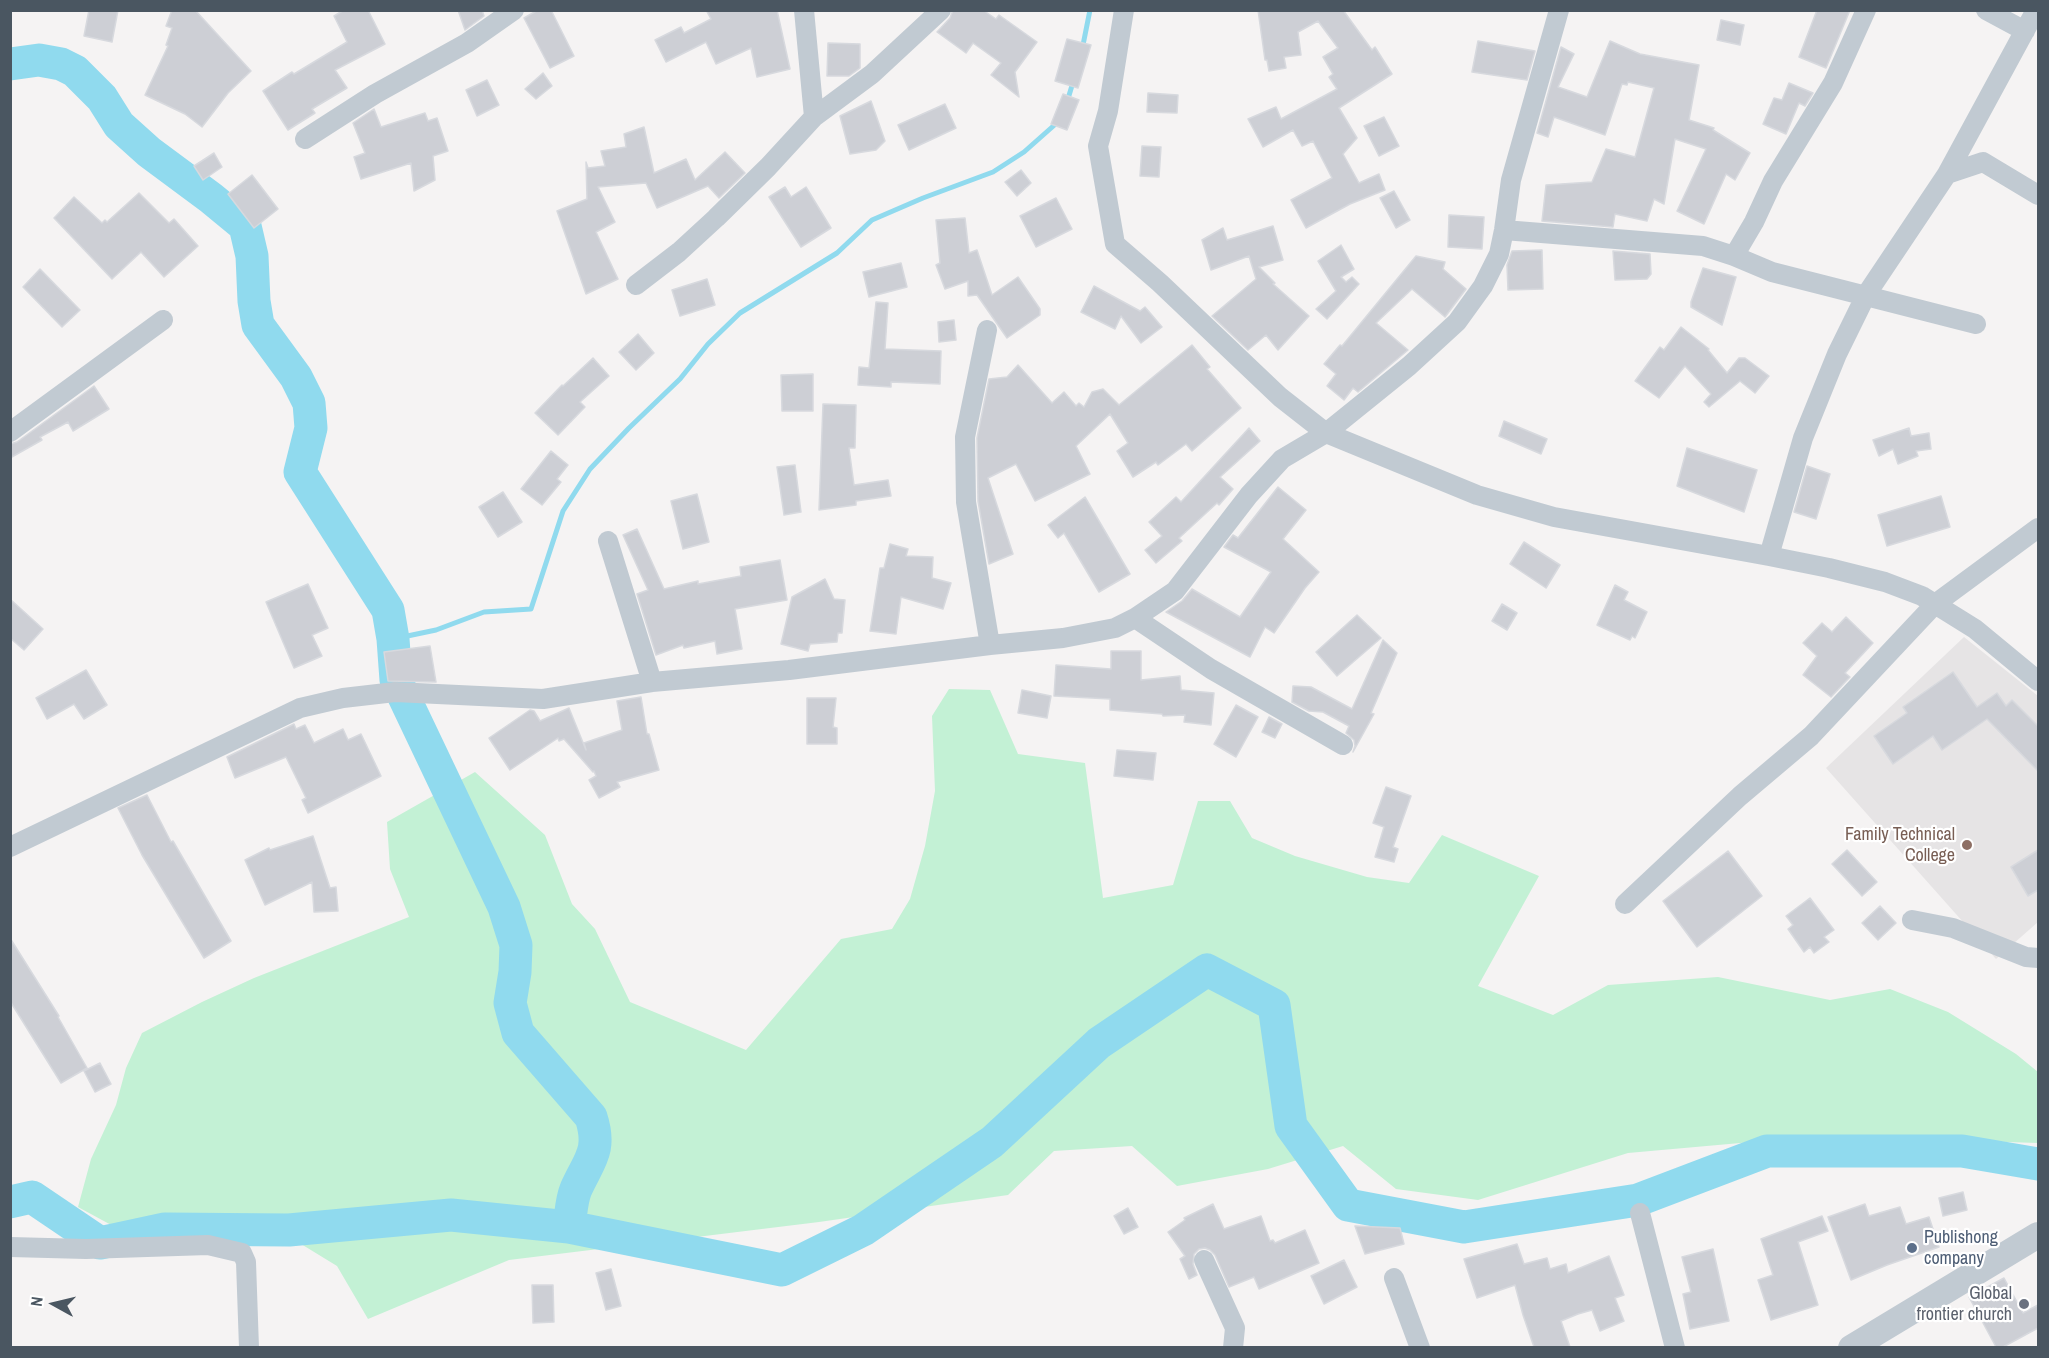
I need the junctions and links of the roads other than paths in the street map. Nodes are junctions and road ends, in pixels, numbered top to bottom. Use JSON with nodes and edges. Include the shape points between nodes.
{"nodes":[{"id":1,"x":514,"y":10,"type":"edge"},
{"id":2,"x":804,"y":10,"type":"edge"},
{"id":3,"x":940,"y":10,"type":"edge"},
{"id":4,"x":1124,"y":10,"type":"edge"},
{"id":5,"x":1559,"y":10,"type":"edge"},
{"id":6,"x":1866,"y":10,"type":"edge"},
{"id":7,"x":1986,"y":10,"type":"edge"},
{"id":8,"x":2036,"y":10,"type":"edge"},
{"id":9,"x":2025,"y":31,"type":"junction"},
{"id":10,"x":814,"y":117,"type":"junction"},
{"id":11,"x":305,"y":139,"type":"dead end"},
{"id":12,"x":1947,"y":174,"type":"junction"},
{"id":13,"x":2038,"y":195,"type":"edge"},
{"id":14,"x":1504,"y":230,"type":"junction"},
{"id":15,"x":1734,"y":256,"type":"junction"},
{"id":16,"x":636,"y":285,"type":"dead end"},
{"id":17,"x":1866,"y":295,"type":"junction"},
{"id":18,"x":163,"y":320,"type":"dead end"},
{"id":19,"x":1976,"y":324,"type":"dead end"},
{"id":20,"x":987,"y":330,"type":"dead end"},
{"id":21,"x":11,"y":431,"type":"edge"},
{"id":22,"x":1326,"y":434,"type":"junction"},
{"id":23,"x":2038,"y":528,"type":"edge"},
{"id":24,"x":608,"y":541,"type":"dead end"},
{"id":25,"x":1769,"y":556,"type":"junction"},
{"id":26,"x":1935,"y":604,"type":"junction"},
{"id":27,"x":1135,"y":618,"type":"junction"},
{"id":28,"x":990,"y":645,"type":"junction"},
{"id":29,"x":2038,"y":681,"type":"edge"},
{"id":30,"x":652,"y":682,"type":"junction"},
{"id":31,"x":1343,"y":745,"type":"dead end"},
{"id":32,"x":10,"y":847,"type":"edge"},
{"id":33,"x":1625,"y":904,"type":"dead end"},
{"id":34,"x":1912,"y":920,"type":"dead end"},
{"id":35,"x":2038,"y":958,"type":"edge"},
{"id":36,"x":1640,"y":1213,"type":"dead end"},
{"id":37,"x":2038,"y":1235,"type":"edge"},
{"id":38,"x":10,"y":1247,"type":"edge"},
{"id":39,"x":1204,"y":1260,"type":"dead end"},
{"id":40,"x":1394,"y":1278,"type":"dead end"},
{"id":41,"x":249,"y":1347,"type":"edge"},
{"id":42,"x":1233,"y":1347,"type":"edge"},
{"id":43,"x":1420,"y":1347,"type":"edge"},
{"id":44,"x":1675,"y":1347,"type":"edge"},
{"id":45,"x":1851,"y":1347,"type":"edge"}],
"edges":[{"from":1,"to":11,"type":"street","via":[[467,43],[375,94]]},
{"from":2,"to":10,"type":"street"},
{"from":3,"to":10,"type":"street","via":[[872,74]]},
{"from":4,"to":22,"type":"street","via":[[1108,111],[1098,146],[1114,244],[1280,397]]},
{"from":5,"to":14,"type":"street","via":[[1510,180]]},
{"from":6,"to":15,"type":"street","via":[[1833,83],[1773,181]]},
{"from":7,"to":9,"type":"street"},
{"from":8,"to":9,"type":"street"},
{"from":9,"to":12,"type":"street"},
{"from":10,"to":16,"type":"street","via":[[716,218]]},
{"from":12,"to":13,"type":"street","via":[[1983,162]]},
{"from":12,"to":17,"type":"street"},
{"from":14,"to":15,"type":"street","via":[[1703,246]]},
{"from":14,"to":22,"type":"street","via":[[1492,271],[1457,321]]},
{"from":15,"to":17,"type":"street","via":[[1772,272]]},
{"from":17,"to":19,"type":"street"},
{"from":17,"to":25,"type":"street","via":[[1803,438]]},
{"from":18,"to":21,"type":"street"},
{"from":20,"to":28,"type":"street","via":[[965,437],[966,502]]},
{"from":22,"to":25,"type":"street","via":[[1477,495],[1554,517]]},
{"from":22,"to":27,"type":"street","via":[[1282,459],[1175,591]]},
{"from":23,"to":26,"type":"street"},
{"from":24,"to":30,"type":"street"},
{"from":25,"to":26,"type":"street","via":[[1885,582]]},
{"from":26,"to":29,"type":"street","via":[[1975,629]]},
{"from":26,"to":33,"type":"street","via":[[1811,736],[1740,796]]},
{"from":27,"to":28,"type":"street","via":[[1115,628],[1063,638]]},
{"from":27,"to":31,"type":"street","via":[[1211,669]]},
{"from":28,"to":30,"type":"street"},
{"from":30,"to":32,"type":"street","via":[[543,699],[403,692],[343,698],[300,708]]},
{"from":34,"to":35,"type":"street","via":[[1953,928],[2026,957]]},
{"from":36,"to":44,"type":"street"},
{"from":37,"to":45,"type":"street"},
{"from":38,"to":41,"type":"street","via":[[208,1245],[242,1253],[246,1262]]},
{"from":39,"to":42,"type":"street","via":[[1235,1328]]},
{"from":40,"to":43,"type":"street"}]}
